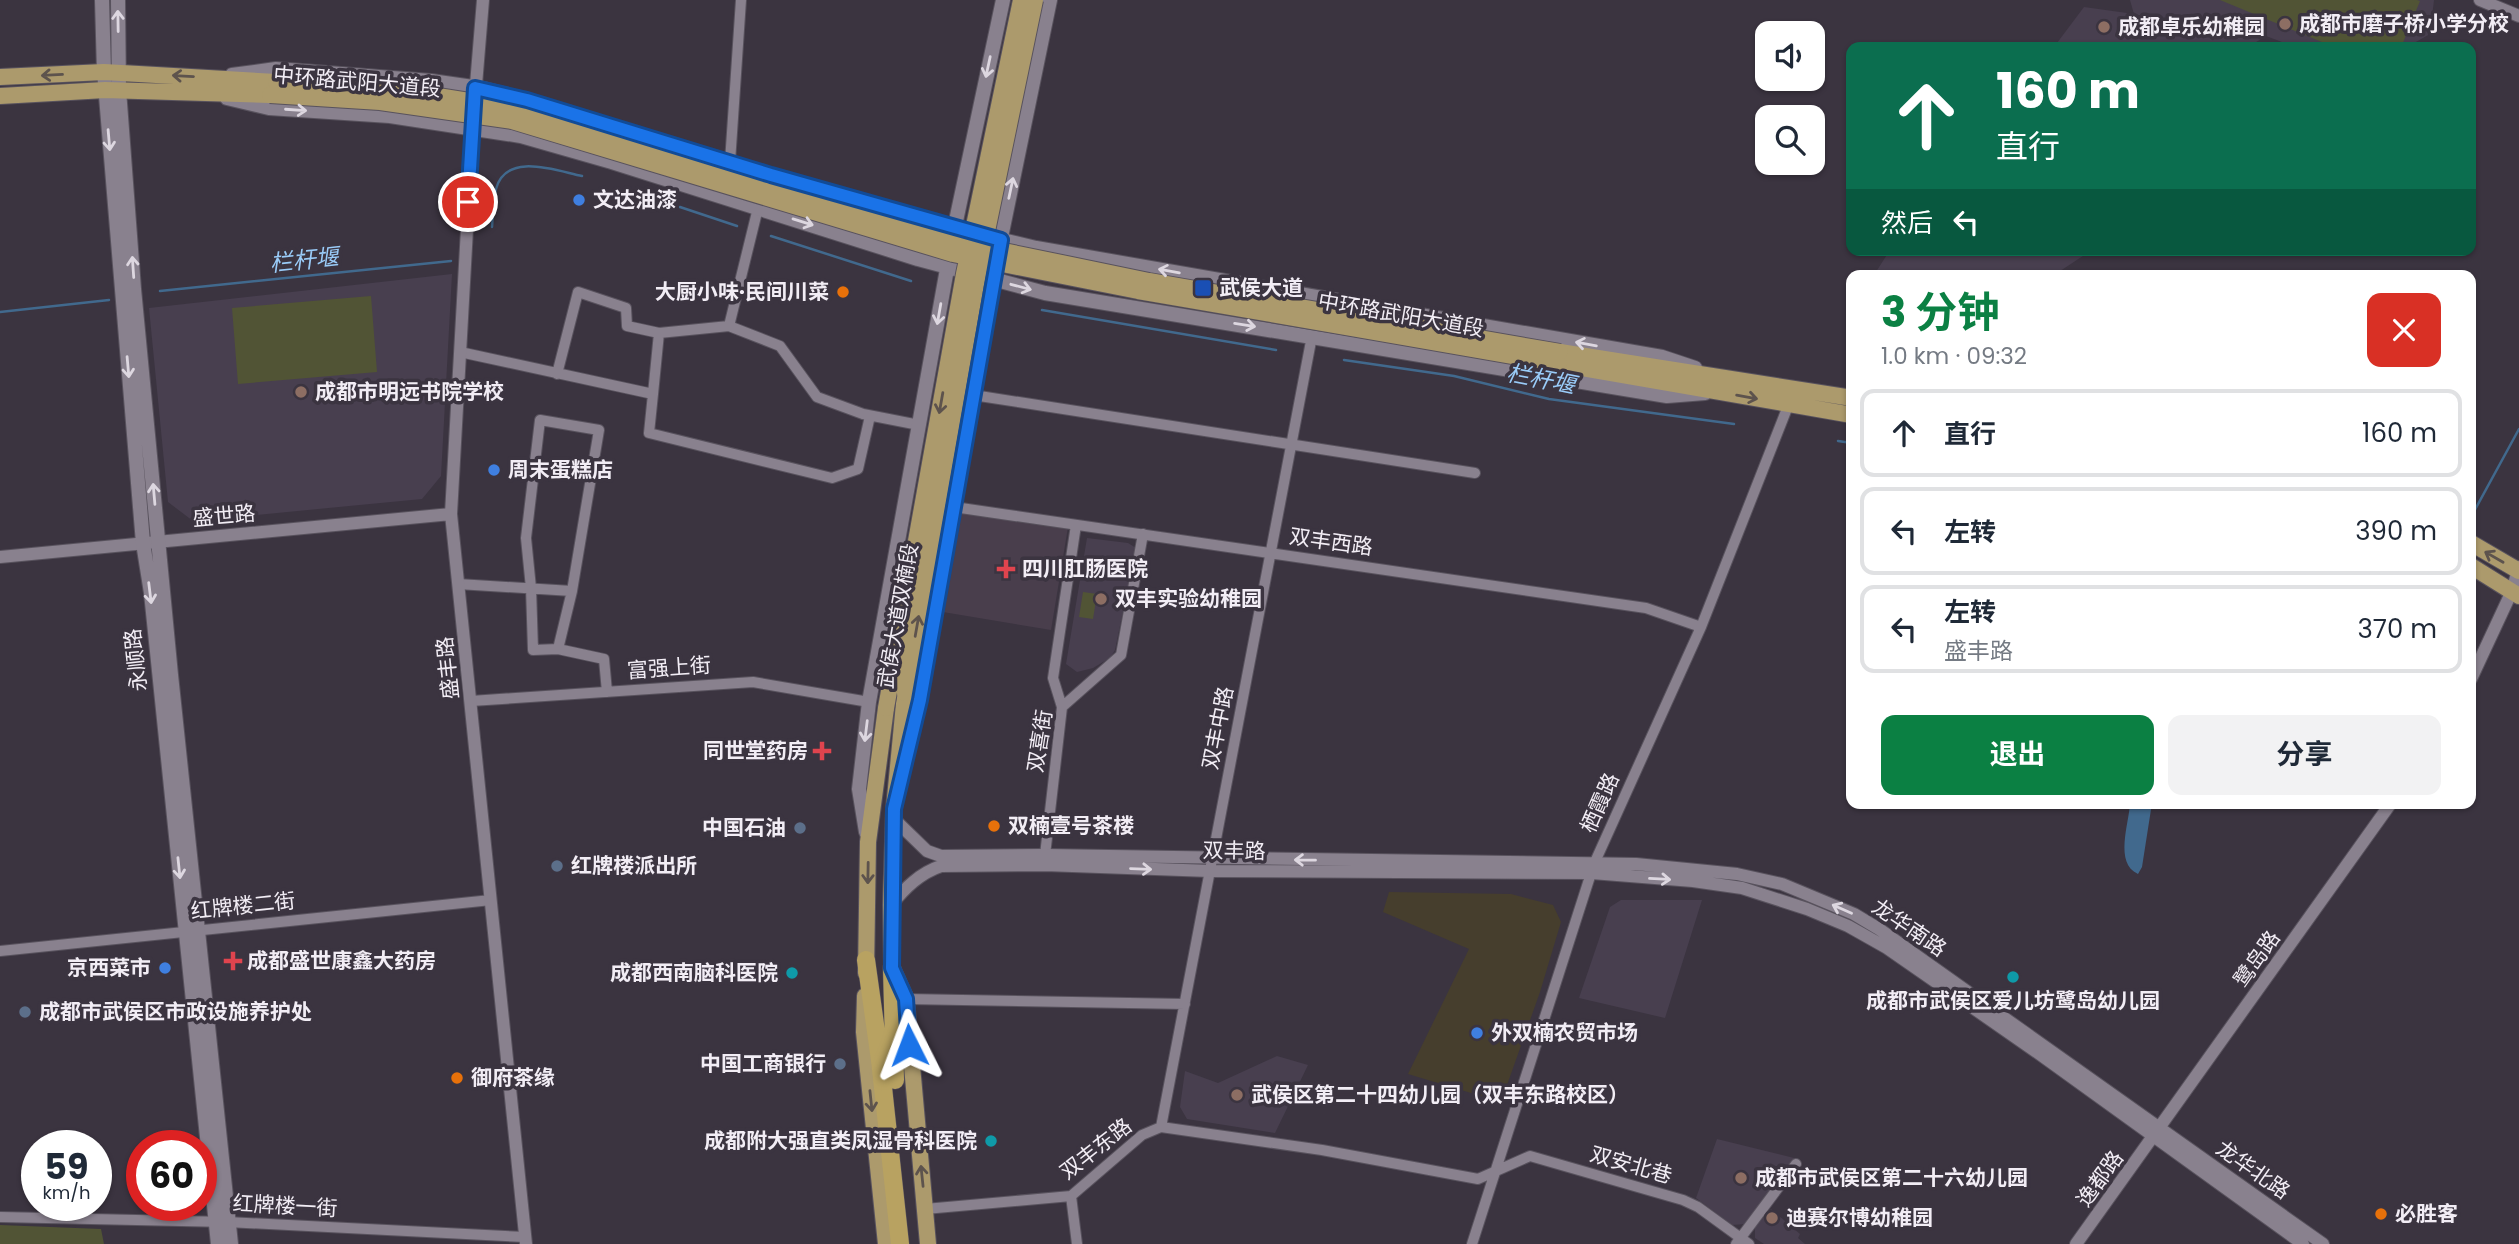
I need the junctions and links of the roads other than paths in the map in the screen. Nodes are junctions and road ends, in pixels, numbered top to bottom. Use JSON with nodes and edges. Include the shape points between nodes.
{"nodes":[{"id":1,"x":102,"y":0,"type":"edge"},
{"id":2,"x":118,"y":0,"type":"edge"},
{"id":3,"x":483,"y":0,"type":"edge"},
{"id":4,"x":741,"y":0,"type":"edge"},
{"id":5,"x":1003,"y":0,"type":"edge"},
{"id":6,"x":1021,"y":0,"type":"edge"},
{"id":7,"x":1035,"y":0,"type":"edge"},
{"id":8,"x":1050,"y":0,"type":"edge"},
{"id":9,"x":2480,"y":0,"type":"edge"},
{"id":10,"x":2519,"y":16,"type":"edge"},
{"id":11,"x":111,"y":72,"type":"junction"},
{"id":12,"x":0,"y":77,"type":"edge"},
{"id":13,"x":208,"y":85,"type":"junction"},
{"id":14,"x":475,"y":88,"type":"junction"},
{"id":15,"x":112,"y":90,"type":"junction"},
{"id":16,"x":0,"y":96,"type":"edge"},
{"id":17,"x":472,"y":127,"type":"junction"},
{"id":18,"x":730,"y":162,"type":"junction"},
{"id":19,"x":758,"y":208,"type":"junction"},
{"id":20,"x":954,"y":228,"type":"junction"},
{"id":21,"x":1001,"y":240,"type":"junction"},
{"id":22,"x":947,"y":267,"type":"junction"},
{"id":23,"x":993,"y":279,"type":"junction"},
{"id":24,"x":729,"y":326,"type":"junction"},
{"id":25,"x":659,"y":334,"type":"junction"},
{"id":26,"x":1312,"y":336,"type":"junction"},
{"id":27,"x":460,"y":352,"type":"junction"},
{"id":28,"x":557,"y":374,"type":"junction"},
{"id":29,"x":1720,"y":385,"type":"junction"},
{"id":30,"x":1792,"y":388,"type":"junction"},
{"id":31,"x":653,"y":394,"type":"junction"},
{"id":32,"x":973,"y":395,"type":"junction"},
{"id":33,"x":1846,"y":397,"type":"edge"},
{"id":34,"x":1789,"y":405,"type":"junction"},
{"id":35,"x":1846,"y":414,"type":"edge"},
{"id":36,"x":870,"y":416,"type":"junction"},
{"id":37,"x":919,"y":425,"type":"junction"},
{"id":38,"x":1292,"y":445,"type":"junction"},
{"id":39,"x":1475,"y":473,"type":"dead end"},
{"id":40,"x":954,"y":507,"type":"junction"},
{"id":41,"x":451,"y":514,"type":"junction"},
{"id":42,"x":1076,"y":525,"type":"junction"},
{"id":43,"x":1143,"y":534,"type":"junction"},
{"id":44,"x":151,"y":542,"type":"junction"},
{"id":45,"x":2476,"y":546,"type":"edge"},
{"id":46,"x":1271,"y":552,"type":"junction"},
{"id":47,"x":0,"y":557,"type":"edge"},
{"id":48,"x":2476,"y":569,"type":"edge"},
{"id":49,"x":2519,"y":570,"type":"edge"},
{"id":50,"x":458,"y":584,"type":"junction"},
{"id":51,"x":531,"y":588,"type":"junction"},
{"id":52,"x":572,"y":591,"type":"junction"},
{"id":53,"x":2515,"y":593,"type":"edge"},
{"id":54,"x":1700,"y":627,"type":"junction"},
{"id":55,"x":558,"y":649,"type":"junction"},
{"id":56,"x":2476,"y":669,"type":"edge"},
{"id":57,"x":607,"y":692,"type":"junction"},
{"id":58,"x":471,"y":701,"type":"junction"},
{"id":59,"x":869,"y":702,"type":"junction"},
{"id":60,"x":1062,"y":707,"type":"junction"},
{"id":61,"x":2387,"y":809,"type":"edge"},
{"id":62,"x":894,"y":814,"type":"junction"},
{"id":63,"x":868,"y":842,"type":"junction"},
{"id":64,"x":1045,"y":855,"type":"junction"},
{"id":65,"x":1211,"y":865,"type":"junction"},
{"id":66,"x":1593,"y":868,"type":"junction"},
{"id":67,"x":491,"y":900,"type":"junction"},
{"id":68,"x":891,"y":905,"type":"junction"},
{"id":69,"x":191,"y":931,"type":"junction"},
{"id":70,"x":0,"y":951,"type":"edge"},
{"id":71,"x":866,"y":960,"type":"junction"},
{"id":72,"x":892,"y":968,"type":"junction"},
{"id":73,"x":906,"y":999,"type":"junction"},
{"id":74,"x":1185,"y":1004,"type":"junction"},
{"id":75,"x":886,"y":1060,"type":"junction"},
{"id":76,"x":1161,"y":1127,"type":"junction"},
{"id":77,"x":2157,"y":1133,"type":"junction"},
{"id":78,"x":1796,"y":1164,"type":"dead end"},
{"id":79,"x":1494,"y":1172,"type":"junction"},
{"id":80,"x":1071,"y":1196,"type":"junction"},
{"id":81,"x":925,"y":1209,"type":"junction"},
{"id":82,"x":0,"y":1217,"type":"edge"},
{"id":83,"x":222,"y":1222,"type":"junction"},
{"id":84,"x":526,"y":1241,"type":"edge"},
{"id":85,"x":1742,"y":1242,"type":"edge"},
{"id":86,"x":218,"y":1244,"type":"edge"},
{"id":87,"x":231,"y":1244,"type":"edge"},
{"id":88,"x":886,"y":1244,"type":"edge"},
{"id":89,"x":900,"y":1244,"type":"edge"},
{"id":90,"x":912,"y":1244,"type":"edge"},
{"id":91,"x":928,"y":1244,"type":"edge"},
{"id":92,"x":1077,"y":1244,"type":"edge"},
{"id":93,"x":1472,"y":1244,"type":"edge"},
{"id":94,"x":2076,"y":1244,"type":"edge"},
{"id":95,"x":2303,"y":1244,"type":"edge"},
{"id":96,"x":2323,"y":1244,"type":"edge"}],
"edges":[{"from":1,"to":11,"type":"main road"},
{"from":11,"to":2,"type":"main road","one_way":true},
{"from":3,"to":14,"type":"street","name":"盛丰路"},
{"from":4,"to":18,"type":"street"},
{"from":5,"to":20,"type":"main road","one_way":true},
{"from":6,"to":63,"type":"main road","name":"武侯大道双楠段","one_way":true,"bridge":true,"via":[[964,274],[886,708]]},
{"from":62,"to":7,"type":"main road","name":"武侯大道双楠段","one_way":true,"bridge":true,"via":[[905,693],[976,284]]},
{"from":21,"to":8,"type":"main road","one_way":true},
{"from":9,"to":10,"type":"street"},
{"from":11,"to":12,"type":"main road","name":"中环路武阳大道段","one_way":true},
{"from":13,"to":11,"type":"main road","name":"中环路武阳大道段","one_way":true},
{"from":11,"to":15,"type":"main road","name":"永顺路"},
{"from":13,"to":14,"type":"main road","via":[[276,69]]},
{"from":13,"to":15,"type":"main road","name":"中环路武阳大道段"},
{"from":13,"to":17,"type":"main road","one_way":true,"via":[[270,108]]},
{"from":13,"to":29,"type":"main road","name":"中环路武阳大道段","bridge":true,"via":[[273,89],[512,121],[953,254],[1138,291]]},
{"from":14,"to":17,"type":"street","name":"盛丰路"},
{"from":14,"to":18,"type":"main road"},
{"from":15,"to":16,"type":"main road","name":"中环路武阳大道段"},
{"from":15,"to":44,"type":"main road","name":"永顺路"},
{"from":17,"to":19,"type":"main road","via":[[534,140]]},
{"from":17,"to":27,"type":"street","name":"盛丰路"},
{"from":18,"to":20,"type":"main road"},
{"from":19,"to":22,"type":"main road","one_way":true},
{"from":19,"to":24,"type":"street"},
{"from":20,"to":21,"type":"main road"},
{"from":20,"to":22,"type":"main road"},
{"from":21,"to":23,"type":"main road"},
{"from":29,"to":21,"type":"main road","one_way":true,"via":[[1662,357]]},
{"from":22,"to":23,"type":"main road"},
{"from":22,"to":37,"type":"main road","one_way":true},
{"from":23,"to":26,"type":"main road","one_way":true,"via":[[1045,293]]},
{"from":23,"to":32,"type":"main road"},
{"from":24,"to":25,"type":"street"},
{"from":24,"to":36,"type":"street","via":[[780,346],[817,397]]},
{"from":25,"to":28,"type":"street","via":[[627,326],[626,308],[578,292]]},
{"from":25,"to":31,"type":"street"},
{"from":26,"to":29,"type":"main road","via":[[1667,396]]},
{"from":26,"to":38,"type":"street","name":"双丰中路"},
{"from":27,"to":28,"type":"street"},
{"from":27,"to":41,"type":"street","name":"盛丰路"},
{"from":28,"to":31,"type":"street"},
{"from":29,"to":30,"type":"main road","name":"中环路武阳大道段"},
{"from":29,"to":34,"type":"main road","name":"中环路武阳大道段","one_way":true},
{"from":30,"to":33,"type":"main road","name":"中环路武阳大道段"},
{"from":30,"to":34,"type":"street","name":"栖霞路"},
{"from":31,"to":36,"type":"street","via":[[649,433],[832,478],[858,469]]},
{"from":32,"to":38,"type":"street"},
{"from":32,"to":40,"type":"main road"},
{"from":34,"to":35,"type":"main road","name":"中环路武阳大道段"},
{"from":34,"to":54,"type":"street","name":"栖霞路"},
{"from":36,"to":37,"type":"street"},
{"from":37,"to":59,"type":"main road"},
{"from":38,"to":39,"type":"street"},
{"from":38,"to":46,"type":"street","name":"双丰中路"},
{"from":40,"to":42,"type":"street","name":"双丰西路"},
{"from":40,"to":62,"type":"main road","via":[[920,700]]},
{"from":41,"to":44,"type":"street","name":"盛世路"},
{"from":41,"to":50,"type":"street","name":"盛丰路"},
{"from":42,"to":43,"type":"street","name":"双丰西路"},
{"from":42,"to":60,"type":"street","via":[[1053,678]]},
{"from":43,"to":46,"type":"street","name":"双丰西路"},
{"from":43,"to":60,"type":"street","name":"双喜街","via":[[1121,654]]},
{"from":44,"to":47,"type":"street","name":"盛世路"},
{"from":44,"to":69,"type":"main road","name":"永顺路","via":[[151,593]]},
{"from":49,"to":45,"type":"main road","one_way":true},
{"from":46,"to":54,"type":"street","name":"双丰西路","via":[[1647,608]]},
{"from":46,"to":65,"type":"street","name":"双丰中路"},
{"from":48,"to":53,"type":"main road"},
{"from":49,"to":53,"type":"street"},
{"from":50,"to":51,"type":"street"},
{"from":50,"to":58,"type":"street","name":"盛丰路"},
{"from":51,"to":52,"type":"street"},
{"from":51,"to":52,"type":"street","via":[[526,538],[540,420],[599,430]]},
{"from":51,"to":55,"type":"street","via":[[533,650]]},
{"from":52,"to":55,"type":"street"},
{"from":53,"to":56,"type":"street"},
{"from":54,"to":66,"type":"street","name":"栖霞路"},
{"from":55,"to":57,"type":"street","via":[[604,659]]},
{"from":57,"to":58,"type":"street","name":"富强上街"},
{"from":57,"to":59,"type":"street","name":"富强上街","via":[[753,682]]},
{"from":58,"to":67,"type":"street","name":"盛丰路"},
{"from":59,"to":63,"type":"main road","one_way":true,"via":[[859,789]]},
{"from":60,"to":64,"type":"street","name":"双喜街"},
{"from":61,"to":77,"type":"street","name":"鹭岛路"},
{"from":62,"to":64,"type":"street","name":"双丰路","via":[[927,851],[942,856]]},
{"from":62,"to":68,"type":"main road","name":"武侯大道双楠段"},
{"from":63,"to":71,"type":"main road","name":"武侯大道双楠段","one_way":true},
{"from":64,"to":65,"type":"street","name":"双丰路"},
{"from":65,"to":66,"type":"street","name":"双丰路"},
{"from":68,"to":65,"type":"street","name":"双丰路","one_way":true,"via":[[918,878],[941,866]]},
{"from":65,"to":74,"type":"street","name":"双丰中路"},
{"from":66,"to":77,"type":"street","name":"龙华南路","via":[[1630,877],[1742,888],[1848,926]]},
{"from":66,"to":79,"type":"street","name":"栖霞路"},
{"from":67,"to":69,"type":"street","name":"红牌楼二街"},
{"from":67,"to":84,"type":"street","name":"盛丰路"},
{"from":68,"to":72,"type":"main road","name":"武侯大道双楠段"},
{"from":69,"to":70,"type":"street","name":"红牌楼二街"},
{"from":69,"to":83,"type":"main road","name":"永顺路"},
{"from":71,"to":75,"type":"highway"},
{"from":71,"to":88,"type":"main road","name":"武侯大道双楠段","one_way":true,"via":[[864,1032]]},
{"from":72,"to":73,"type":"main road","name":"武侯大道双楠段"},
{"from":72,"to":75,"type":"highway"},
{"from":73,"to":74,"type":"street"},
{"from":81,"to":73,"type":"main road","name":"武侯大道双楠段","one_way":true},
{"from":74,"to":76,"type":"street","name":"双丰中路"},
{"from":75,"to":89,"type":"highway"},
{"from":75,"to":90,"type":"highway"},
{"from":76,"to":79,"type":"street","name":"双丰东路","via":[[1478,1179]]},
{"from":76,"to":80,"type":"street","name":"双丰东路","via":[[1143,1135]]},
{"from":77,"to":94,"type":"street","name":"逸都路"},
{"from":77,"to":95,"type":"street","name":"龙华北路"},
{"from":77,"to":96,"type":"street","name":"龙华北路"},
{"from":78,"to":85,"type":"street"},
{"from":79,"to":85,"type":"street","name":"双安北巷","via":[[1530,1156],[1683,1200]]},
{"from":79,"to":93,"type":"street","name":"栖霞路"},
{"from":80,"to":81,"type":"street","name":"双丰东路"},
{"from":80,"to":92,"type":"street"},
{"from":81,"to":91,"type":"main road","name":"武侯大道双楠段"},
{"from":82,"to":83,"type":"street","name":"红牌楼一街"},
{"from":83,"to":84,"type":"street","name":"红牌楼一街"},
{"from":83,"to":86,"type":"main road","name":"永顺路"},
{"from":83,"to":87,"type":"main road"}]}
